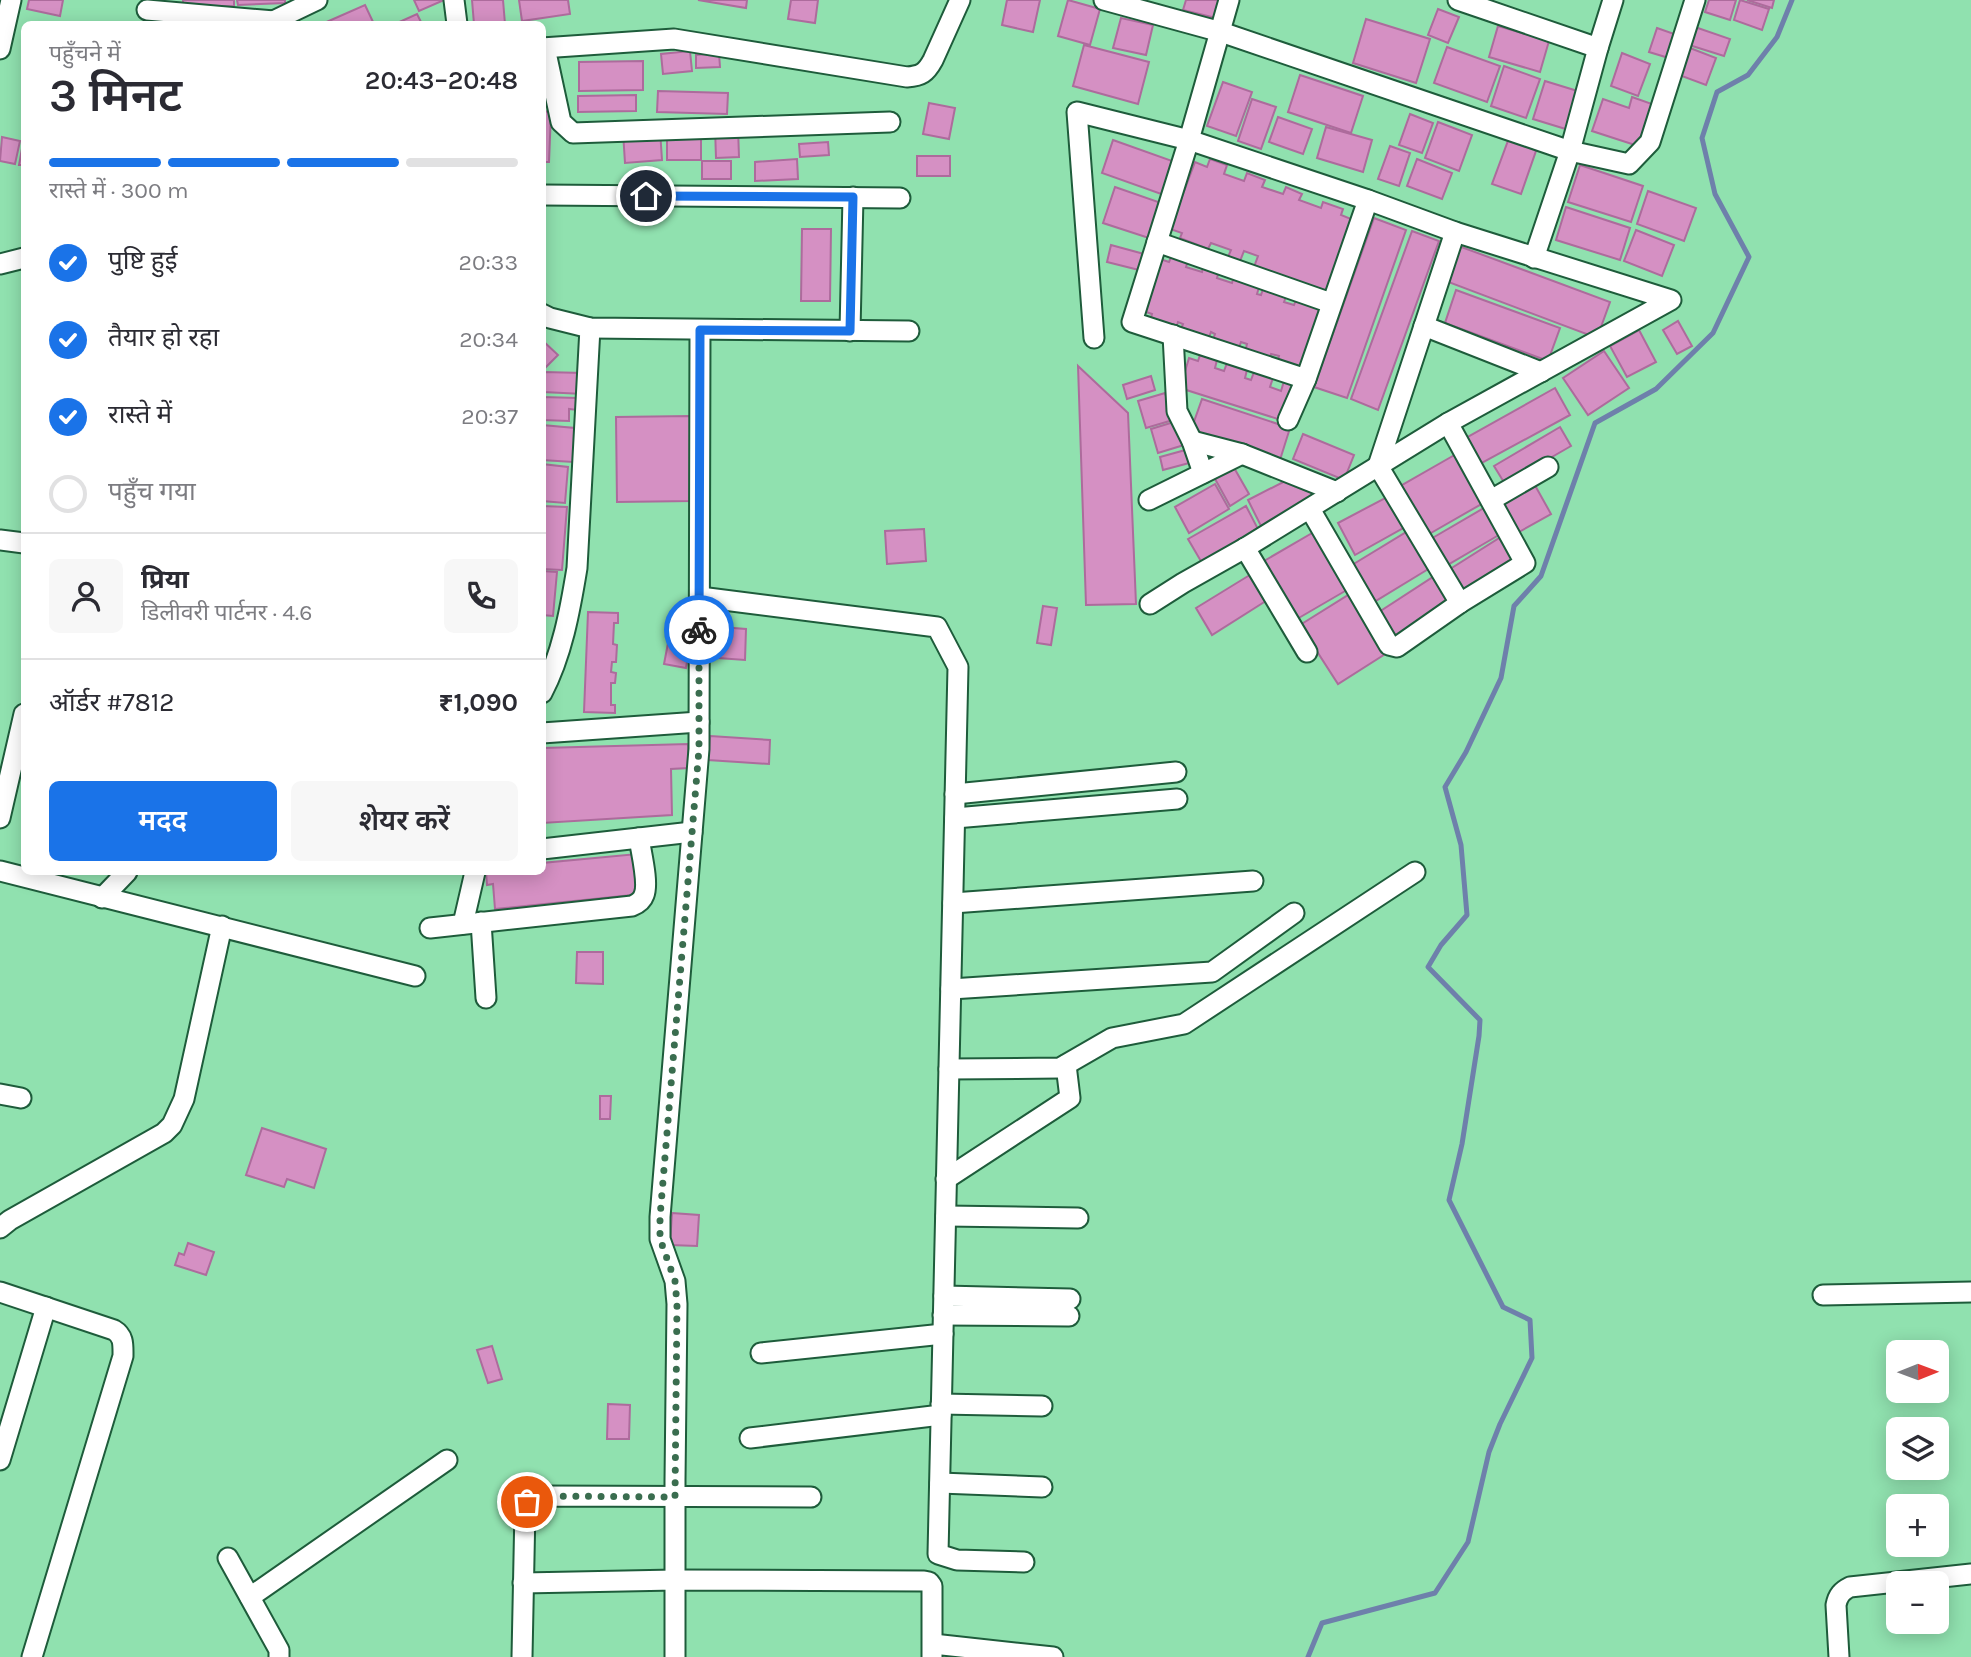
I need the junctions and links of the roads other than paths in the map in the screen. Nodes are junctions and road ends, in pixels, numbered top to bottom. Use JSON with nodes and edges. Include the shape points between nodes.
{"nodes":[{"id":1,"x":11,"y":0,"type":"edge"},
{"id":2,"x":317,"y":0,"type":"edge"},
{"id":3,"x":454,"y":0,"type":"edge"},
{"id":4,"x":960,"y":0,"type":"edge"},
{"id":5,"x":1104,"y":0,"type":"edge"},
{"id":6,"x":1229,"y":0,"type":"edge"},
{"id":7,"x":1458,"y":0,"type":"edge"},
{"id":8,"x":1613,"y":0,"type":"edge"},
{"id":9,"x":1695,"y":0,"type":"edge"},
{"id":10,"x":1500,"y":7,"type":"edge"},
{"id":11,"x":148,"y":10,"type":"dead end"},
{"id":12,"x":296,"y":12,"type":"edge"},
{"id":13,"x":251,"y":21,"type":"edge"},
{"id":14,"x":275,"y":21,"type":"edge"},
{"id":15,"x":457,"y":21,"type":"edge"},
{"id":16,"x":1221,"y":32,"type":"junction"},
{"id":17,"x":546,"y":48,"type":"edge"},
{"id":18,"x":1598,"y":48,"type":"junction"},
{"id":19,"x":0,"y":49,"type":"edge"},
{"id":20,"x":546,"y":57,"type":"edge"},
{"id":21,"x":890,"y":122,"type":"dead end"},
{"id":22,"x":1189,"y":140,"type":"junction"},
{"id":23,"x":1570,"y":151,"type":"junction"},
{"id":24,"x":546,"y":195,"type":"edge"},
{"id":25,"x":853,"y":197,"type":"junction"},
{"id":26,"x":900,"y":198,"type":"dead end"},
{"id":27,"x":1368,"y":200,"type":"junction"},
{"id":28,"x":1455,"y":232,"type":"junction"},
{"id":29,"x":1157,"y":242,"type":"junction"},
{"id":30,"x":1534,"y":258,"type":"junction"},
{"id":31,"x":21,"y":259,"type":"edge"},
{"id":32,"x":0,"y":264,"type":"edge"},
{"id":33,"x":1331,"y":303,"type":"junction"},
{"id":34,"x":546,"y":316,"type":"edge"},
{"id":35,"x":1424,"y":326,"type":"junction"},
{"id":36,"x":590,"y":328,"type":"junction"},
{"id":37,"x":700,"y":330,"type":"junction"},
{"id":38,"x":850,"y":331,"type":"junction"},
{"id":39,"x":909,"y":331,"type":"dead end"},
{"id":40,"x":1173,"y":335,"type":"junction"},
{"id":41,"x":1094,"y":338,"type":"dead end"},
{"id":42,"x":1541,"y":372,"type":"junction"},
{"id":43,"x":1306,"y":379,"type":"junction"},
{"id":44,"x":1288,"y":420,"type":"dead end"},
{"id":45,"x":1448,"y":423,"type":"junction"},
{"id":46,"x":1192,"y":441,"type":"junction"},
{"id":47,"x":1242,"y":454,"type":"junction"},
{"id":48,"x":1378,"y":466,"type":"junction"},
{"id":49,"x":1548,"y":467,"type":"dead end"},
{"id":50,"x":1203,"y":473,"type":"junction"},
{"id":51,"x":1337,"y":492,"type":"junction"},
{"id":52,"x":1149,"y":500,"type":"dead end"},
{"id":53,"x":1491,"y":500,"type":"junction"},
{"id":54,"x":1310,"y":509,"type":"junction"},
{"id":55,"x":0,"y":540,"type":"edge"},
{"id":56,"x":21,"y":543,"type":"edge"},
{"id":57,"x":1245,"y":548,"type":"junction"},
{"id":58,"x":700,"y":597,"type":"junction"},
{"id":59,"x":1461,"y":603,"type":"junction"},
{"id":60,"x":1150,"y":604,"type":"dead end"},
{"id":61,"x":1307,"y":652,"type":"dead end"},
{"id":62,"x":546,"y":683,"type":"edge"},
{"id":63,"x":699,"y":722,"type":"junction"},
{"id":64,"x":21,"y":727,"type":"edge"},
{"id":65,"x":546,"y":733,"type":"edge"},
{"id":66,"x":1176,"y":772,"type":"dead end"},
{"id":67,"x":955,"y":794,"type":"junction"},
{"id":68,"x":1177,"y":799,"type":"dead end"},
{"id":69,"x":0,"y":818,"type":"edge"},
{"id":70,"x":955,"y":818,"type":"junction"},
{"id":71,"x":692,"y":832,"type":"junction"},
{"id":72,"x":639,"y":838,"type":"junction"},
{"id":73,"x":546,"y":849,"type":"edge"},
{"id":74,"x":0,"y":871,"type":"edge"},
{"id":75,"x":1415,"y":872,"type":"dead end"},
{"id":76,"x":124,"y":875,"type":"edge"},
{"id":77,"x":475,"y":875,"type":"edge"},
{"id":78,"x":1253,"y":881,"type":"dead end"},
{"id":79,"x":103,"y":898,"type":"junction"},
{"id":80,"x":953,"y":903,"type":"junction"},
{"id":81,"x":1294,"y":913,"type":"dead end"},
{"id":82,"x":472,"y":923,"type":"junction"},
{"id":83,"x":222,"y":926,"type":"junction"},
{"id":84,"x":430,"y":928,"type":"dead end"},
{"id":85,"x":415,"y":976,"type":"dead end"},
{"id":86,"x":951,"y":989,"type":"junction"},
{"id":87,"x":486,"y":998,"type":"dead end"},
{"id":88,"x":1066,"y":1065,"type":"junction"},
{"id":89,"x":949,"y":1069,"type":"junction"},
{"id":90,"x":0,"y":1094,"type":"edge"},
{"id":91,"x":21,"y":1098,"type":"dead end"},
{"id":92,"x":946,"y":1179,"type":"junction"},
{"id":93,"x":946,"y":1216,"type":"junction"},
{"id":94,"x":1077,"y":1218,"type":"dead end"},
{"id":95,"x":0,"y":1228,"type":"edge"},
{"id":96,"x":0,"y":1292,"type":"edge"},
{"id":97,"x":1971,"y":1292,"type":"edge"},
{"id":98,"x":1823,"y":1295,"type":"dead end"},
{"id":99,"x":46,"y":1307,"type":"junction"},
{"id":100,"x":1069,"y":1308,"type":"dead end"},
{"id":101,"x":943,"y":1315,"type":"junction"},
{"id":102,"x":761,"y":1353,"type":"dead end"},
{"id":103,"x":1042,"y":1406,"type":"dead end"},
{"id":104,"x":941,"y":1409,"type":"junction"},
{"id":105,"x":750,"y":1438,"type":"dead end"},
{"id":106,"x":0,"y":1460,"type":"edge"},
{"id":107,"x":447,"y":1460,"type":"dead end"},
{"id":108,"x":940,"y":1483,"type":"junction"},
{"id":109,"x":1041,"y":1487,"type":"dead end"},
{"id":110,"x":675,"y":1497,"type":"junction"},
{"id":111,"x":811,"y":1497,"type":"dead end"},
{"id":112,"x":228,"y":1558,"type":"dead end"},
{"id":113,"x":1024,"y":1562,"type":"dead end"},
{"id":114,"x":1971,"y":1574,"type":"edge"},
{"id":115,"x":675,"y":1580,"type":"junction"},
{"id":116,"x":523,"y":1583,"type":"junction"},
{"id":117,"x":250,"y":1598,"type":"junction"},
{"id":118,"x":933,"y":1651,"type":"edge"},
{"id":119,"x":32,"y":1657,"type":"edge"},
{"id":120,"x":279,"y":1657,"type":"edge"},
{"id":121,"x":522,"y":1657,"type":"edge"},
{"id":122,"x":675,"y":1657,"type":"edge"},
{"id":123,"x":1053,"y":1657,"type":"edge"},
{"id":124,"x":1839,"y":1657,"type":"edge"}],
"edges":[{"from":1,"to":19,"type":"street"},
{"from":2,"to":12,"type":"street"},
{"from":3,"to":15,"type":"street"},
{"from":4,"to":17,"type":"street","via":[[933,60],[920,76],[674,39]]},
{"from":5,"to":16,"type":"street"},
{"from":6,"to":16,"type":"street"},
{"from":7,"to":10,"type":"street"},
{"from":8,"to":18,"type":"street"},
{"from":9,"to":23,"type":"street","via":[[1650,142],[1629,164]]},
{"from":10,"to":18,"type":"street"},
{"from":11,"to":13,"type":"street"},
{"from":12,"to":14,"type":"street"},
{"from":16,"to":22,"type":"street"},
{"from":16,"to":23,"type":"street"},
{"from":18,"to":23,"type":"street"},
{"from":20,"to":21,"type":"street","via":[[561,122],[573,133]]},
{"from":22,"to":27,"type":"street"},
{"from":22,"to":29,"type":"street"},
{"from":22,"to":41,"type":"street","via":[[1077,112]]},
{"from":23,"to":30,"type":"street"},
{"from":24,"to":25,"type":"street"},
{"from":25,"to":26,"type":"street"},
{"from":25,"to":38,"type":"street"},
{"from":27,"to":28,"type":"street"},
{"from":27,"to":33,"type":"street"},
{"from":28,"to":30,"type":"street"},
{"from":28,"to":35,"type":"street"},
{"from":29,"to":33,"type":"street"},
{"from":29,"to":40,"type":"street","via":[[1132,322]]},
{"from":30,"to":42,"type":"street","via":[[1671,300]]},
{"from":31,"to":32,"type":"street"},
{"from":33,"to":43,"type":"street"},
{"from":34,"to":36,"type":"street"},
{"from":35,"to":42,"type":"street"},
{"from":35,"to":48,"type":"street"},
{"from":36,"to":37,"type":"street"},
{"from":36,"to":62,"type":"street","via":[[577,568],[560,648]]},
{"from":37,"to":38,"type":"street"},
{"from":37,"to":58,"type":"street"},
{"from":38,"to":39,"type":"street"},
{"from":40,"to":43,"type":"street"},
{"from":40,"to":46,"type":"street","via":[[1177,411]]},
{"from":42,"to":45,"type":"street"},
{"from":43,"to":44,"type":"street"},
{"from":45,"to":48,"type":"street"},
{"from":45,"to":53,"type":"street"},
{"from":46,"to":47,"type":"street"},
{"from":46,"to":50,"type":"street"},
{"from":47,"to":50,"type":"street"},
{"from":47,"to":51,"type":"street"},
{"from":48,"to":51,"type":"street"},
{"from":48,"to":59,"type":"street"},
{"from":49,"to":53,"type":"street"},
{"from":50,"to":52,"type":"street"},
{"from":51,"to":54,"type":"street"},
{"from":53,"to":59,"type":"street","via":[[1525,563]]},
{"from":54,"to":57,"type":"street"},
{"from":54,"to":59,"type":"street","via":[[1389,645],[1397,647]]},
{"from":55,"to":56,"type":"street"},
{"from":57,"to":60,"type":"street"},
{"from":57,"to":61,"type":"street"},
{"from":58,"to":63,"type":"street"},
{"from":58,"to":67,"type":"street","via":[[937,627],[958,667]]},
{"from":63,"to":65,"type":"street"},
{"from":63,"to":71,"type":"street"},
{"from":64,"to":69,"type":"street"},
{"from":66,"to":67,"type":"street"},
{"from":67,"to":70,"type":"street"},
{"from":68,"to":70,"type":"street"},
{"from":70,"to":80,"type":"street"},
{"from":71,"to":72,"type":"street"},
{"from":71,"to":110,"type":"street","via":[[660,1217],[660,1239],[675,1281],[677,1304]]},
{"from":72,"to":73,"type":"street"},
{"from":72,"to":82,"type":"street","via":[[645,887],[639,903]]},
{"from":74,"to":79,"type":"street"},
{"from":75,"to":88,"type":"street","via":[[1184,1024],[1112,1038]]},
{"from":76,"to":79,"type":"street"},
{"from":77,"to":82,"type":"street"},
{"from":78,"to":80,"type":"street"},
{"from":79,"to":83,"type":"street"},
{"from":80,"to":86,"type":"street"},
{"from":81,"to":86,"type":"street","via":[[1212,972]]},
{"from":82,"to":84,"type":"street"},
{"from":82,"to":87,"type":"street"},
{"from":83,"to":85,"type":"street"},
{"from":83,"to":95,"type":"street","via":[[184,1099],[172,1125]]},
{"from":86,"to":89,"type":"street"},
{"from":88,"to":89,"type":"street"},
{"from":88,"to":92,"type":"street","via":[[1070,1098]]},
{"from":89,"to":92,"type":"street"},
{"from":90,"to":91,"type":"street"},
{"from":92,"to":93,"type":"street"},
{"from":93,"to":94,"type":"street"},
{"from":93,"to":101,"type":"street"},
{"from":96,"to":99,"type":"street"},
{"from":97,"to":98,"type":"street"},
{"from":99,"to":106,"type":"street"},
{"from":99,"to":119,"type":"street","via":[[120,1333],[123,1342]]},
{"from":100,"to":101,"type":"street"},
{"from":101,"to":102,"type":"street"},
{"from":101,"to":104,"type":"street"},
{"from":103,"to":104,"type":"street"},
{"from":104,"to":105,"type":"street"},
{"from":104,"to":108,"type":"street"},
{"from":107,"to":117,"type":"street"},
{"from":108,"to":109,"type":"street"},
{"from":108,"to":113,"type":"street","via":[[938,1554],[957,1560]]},
{"from":110,"to":111,"type":"street"},
{"from":110,"to":115,"type":"street"},
{"from":110,"to":116,"type":"street","via":[[530,1499],[524,1508]]},
{"from":112,"to":117,"type":"street"},
{"from":114,"to":124,"type":"street","via":[[1843,1591],[1836,1605]]},
{"from":115,"to":116,"type":"street"},
{"from":115,"to":118,"type":"street","via":[[929,1582],[933,1590]]},
{"from":115,"to":122,"type":"street"},
{"from":116,"to":121,"type":"street"},
{"from":117,"to":120,"type":"street"},
{"from":118,"to":123,"type":"street"}]}
